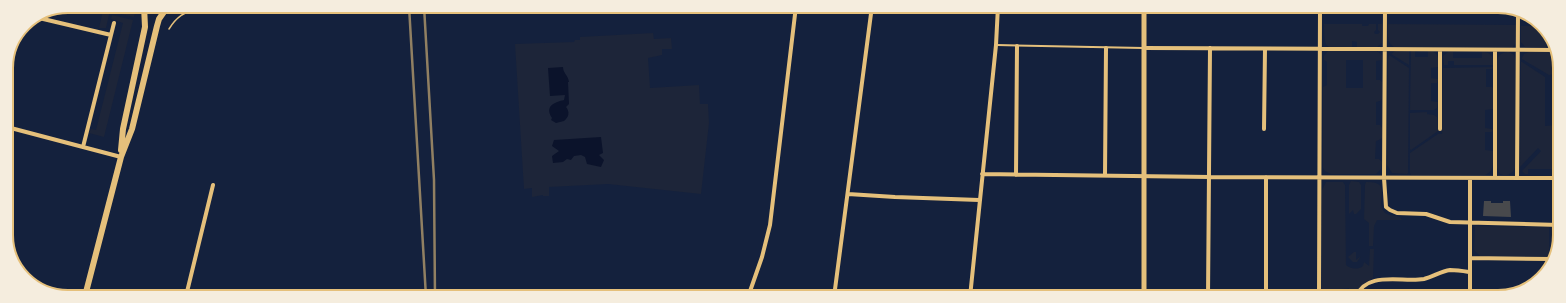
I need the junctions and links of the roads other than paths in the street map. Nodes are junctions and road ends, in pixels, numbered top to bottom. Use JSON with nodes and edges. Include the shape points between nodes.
{"nodes":[{"id":1,"x":144,"y":13,"type":"edge"},
{"id":2,"x":164,"y":13,"type":"edge"},
{"id":3,"x":795,"y":13,"type":"edge"},
{"id":4,"x":871,"y":13,"type":"edge"},
{"id":5,"x":998,"y":13,"type":"edge"},
{"id":6,"x":1144,"y":13,"type":"edge"},
{"id":7,"x":1320,"y":13,"type":"edge"},
{"id":8,"x":1385,"y":13,"type":"edge"},
{"id":9,"x":1518,"y":17,"type":"edge"},
{"id":10,"x":43,"y":19,"type":"edge"},
{"id":11,"x":114,"y":23,"type":"dead end"},
{"id":12,"x":111,"y":35,"type":"junction"},
{"id":13,"x":996,"y":45,"type":"junction"},
{"id":14,"x":1017,"y":46,"type":"junction"},
{"id":15,"x":1106,"y":48,"type":"junction"},
{"id":16,"x":1144,"y":48,"type":"junction"},
{"id":17,"x":1210,"y":48,"type":"junction"},
{"id":18,"x":1265,"y":49,"type":"junction"},
{"id":19,"x":1320,"y":49,"type":"junction"},
{"id":20,"x":1386,"y":49,"type":"junction"},
{"id":21,"x":1440,"y":50,"type":"junction"},
{"id":22,"x":1495,"y":50,"type":"junction"},
{"id":23,"x":1518,"y":50,"type":"junction"},
{"id":24,"x":1550,"y":50,"type":"edge"},
{"id":25,"x":13,"y":129,"type":"edge"},
{"id":26,"x":1440,"y":129,"type":"dead end"},
{"id":27,"x":1264,"y":130,"type":"dead end"},
{"id":28,"x":83,"y":147,"type":"junction"},
{"id":29,"x":121,"y":157,"type":"junction"},
{"id":30,"x":982,"y":174,"type":"junction"},
{"id":31,"x":1016,"y":175,"type":"junction"},
{"id":32,"x":1106,"y":175,"type":"junction"},
{"id":33,"x":1143,"y":176,"type":"junction"},
{"id":34,"x":1210,"y":177,"type":"junction"},
{"id":35,"x":1266,"y":177,"type":"junction"},
{"id":36,"x":1321,"y":177,"type":"junction"},
{"id":37,"x":1384,"y":178,"type":"junction"},
{"id":38,"x":1470,"y":178,"type":"junction"},
{"id":39,"x":1495,"y":178,"type":"junction"},
{"id":40,"x":1517,"y":178,"type":"junction"},
{"id":41,"x":1553,"y":178,"type":"edge"},
{"id":42,"x":214,"y":186,"type":"dead end"},
{"id":43,"x":848,"y":194,"type":"junction"},
{"id":44,"x":979,"y":200,"type":"junction"},
{"id":45,"x":1471,"y":223,"type":"junction"},
{"id":46,"x":1553,"y":225,"type":"edge"},
{"id":47,"x":1470,"y":258,"type":"junction"},
{"id":48,"x":1547,"y":259,"type":"edge"},
{"id":49,"x":1469,"y":272,"type":"junction"},
{"id":50,"x":87,"y":290,"type":"edge"},
{"id":51,"x":188,"y":290,"type":"edge"},
{"id":52,"x":750,"y":290,"type":"edge"},
{"id":53,"x":835,"y":290,"type":"edge"},
{"id":54,"x":971,"y":290,"type":"edge"},
{"id":55,"x":1144,"y":290,"type":"edge"},
{"id":56,"x":1208,"y":290,"type":"edge"},
{"id":57,"x":1266,"y":290,"type":"edge"},
{"id":58,"x":1319,"y":290,"type":"edge"},
{"id":59,"x":1361,"y":290,"type":"edge"},
{"id":60,"x":1470,"y":290,"type":"edge"}],
"edges":[{"from":1,"to":29,"type":"main road","via":[[145,27],[124,129]]},
{"from":2,"to":29,"type":"main road","via":[[157,26],[132,129]]},
{"from":3,"to":52,"type":"street","via":[[770,225]]},
{"from":4,"to":43,"type":"street"},
{"from":5,"to":13,"type":"street"},
{"from":6,"to":16,"type":"street"},
{"from":7,"to":19,"type":"street"},
{"from":8,"to":20,"type":"street"},
{"from":9,"to":23,"type":"street"},
{"from":10,"to":12,"type":"street"},
{"from":11,"to":12,"type":"street"},
{"from":12,"to":28,"type":"street"},
{"from":13,"to":14,"type":"lane"},
{"from":13,"to":30,"type":"street"},
{"from":14,"to":15,"type":"lane"},
{"from":14,"to":31,"type":"street"},
{"from":15,"to":16,"type":"lane"},
{"from":15,"to":32,"type":"street"},
{"from":16,"to":17,"type":"street"},
{"from":16,"to":33,"type":"street"},
{"from":17,"to":18,"type":"street"},
{"from":17,"to":34,"type":"street"},
{"from":18,"to":19,"type":"street"},
{"from":18,"to":27,"type":"street"},
{"from":19,"to":20,"type":"street"},
{"from":19,"to":36,"type":"street"},
{"from":20,"to":21,"type":"street"},
{"from":20,"to":37,"type":"street"},
{"from":21,"to":22,"type":"street"},
{"from":21,"to":26,"type":"street"},
{"from":22,"to":23,"type":"street"},
{"from":22,"to":39,"type":"street"},
{"from":23,"to":24,"type":"street"},
{"from":23,"to":40,"type":"street"},
{"from":25,"to":28,"type":"street"},
{"from":28,"to":29,"type":"street"},
{"from":29,"to":50,"type":"main road"},
{"from":30,"to":31,"type":"street"},
{"from":30,"to":44,"type":"street"},
{"from":31,"to":32,"type":"street"},
{"from":32,"to":33,"type":"street"},
{"from":33,"to":34,"type":"street"},
{"from":33,"to":55,"type":"street"},
{"from":34,"to":35,"type":"street"},
{"from":34,"to":56,"type":"street"},
{"from":35,"to":36,"type":"street"},
{"from":35,"to":57,"type":"street"},
{"from":36,"to":37,"type":"street"},
{"from":36,"to":58,"type":"street"},
{"from":37,"to":38,"type":"street"},
{"from":37,"to":45,"type":"street","via":[[1386,207],[1390,210],[1397,213],[1426,214],[1450,222]]},
{"from":38,"to":39,"type":"street"},
{"from":38,"to":45,"type":"street"},
{"from":39,"to":40,"type":"street"},
{"from":40,"to":41,"type":"street"},
{"from":42,"to":51,"type":"street"},
{"from":43,"to":44,"type":"street"},
{"from":43,"to":53,"type":"street"},
{"from":44,"to":54,"type":"street"},
{"from":45,"to":46,"type":"street"},
{"from":45,"to":47,"type":"street"},
{"from":47,"to":48,"type":"street"},
{"from":47,"to":49,"type":"street"},
{"from":49,"to":59,"type":"street","via":[[1450,270],[1424,279],[1379,280],[1366,284]]},
{"from":49,"to":60,"type":"street"}]}
